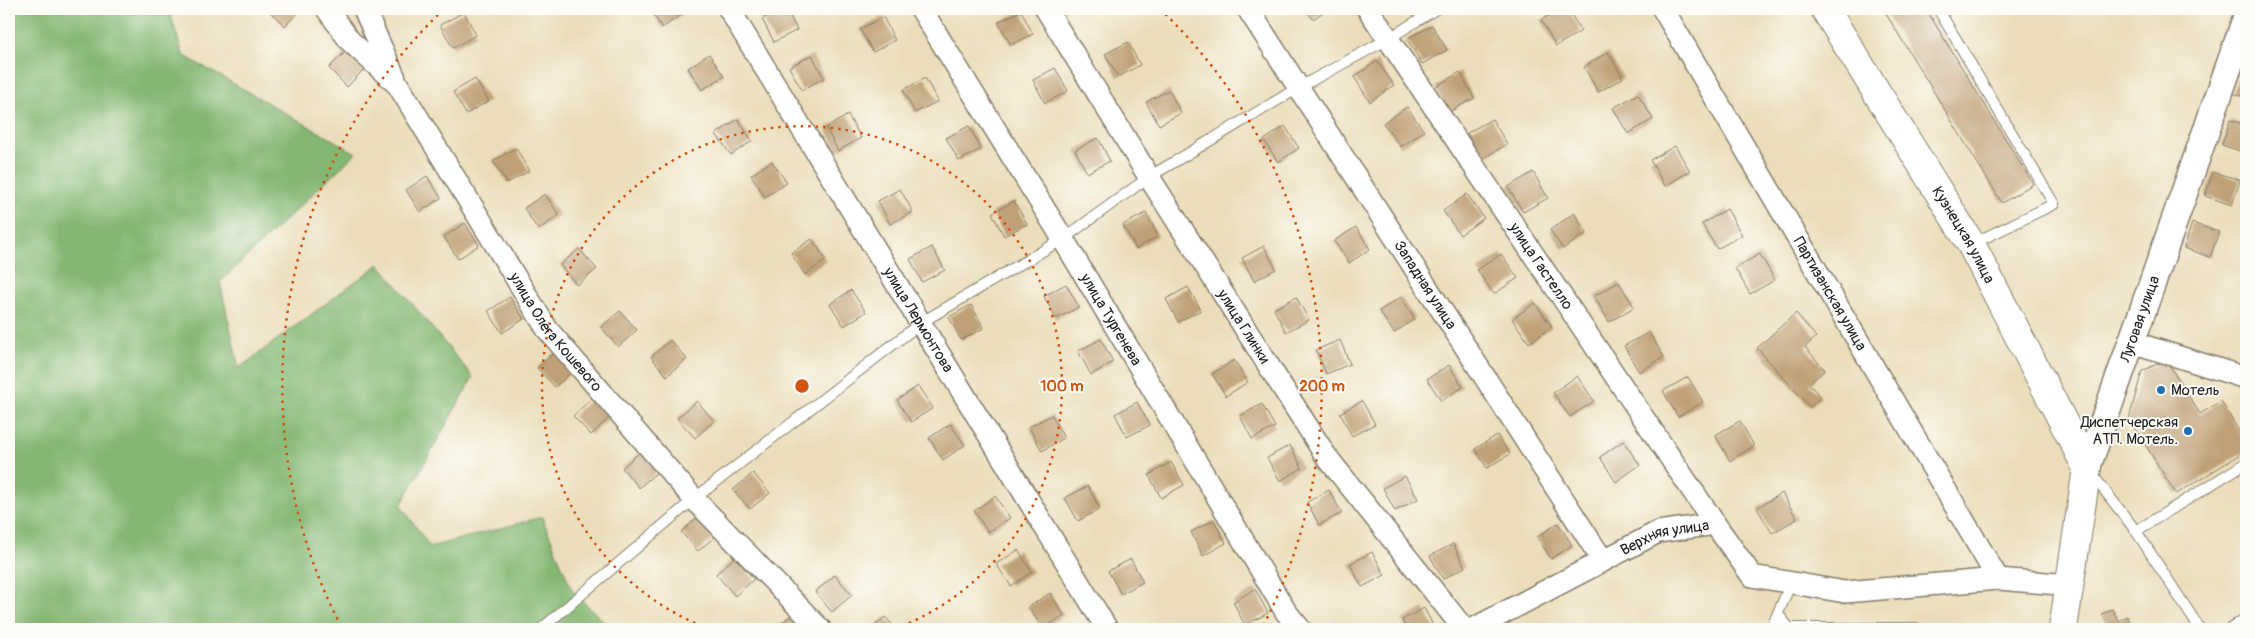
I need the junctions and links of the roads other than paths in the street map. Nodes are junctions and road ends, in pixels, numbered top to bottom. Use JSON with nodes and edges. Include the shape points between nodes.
{"nodes":[{"id":1,"x":327,"y":9,"type":"edge"},
{"id":2,"x":364,"y":9,"type":"edge"},
{"id":3,"x":729,"y":9,"type":"edge"},
{"id":4,"x":921,"y":9,"type":"edge"},
{"id":5,"x":1046,"y":9,"type":"edge"},
{"id":6,"x":1248,"y":9,"type":"edge"},
{"id":7,"x":1368,"y":9,"type":"edge"},
{"id":8,"x":1436,"y":9,"type":"edge"},
{"id":9,"x":1663,"y":9,"type":"edge"},
{"id":10,"x":1825,"y":9,"type":"edge"},
{"id":11,"x":1938,"y":9,"type":"edge"},
{"id":12,"x":2246,"y":18,"type":"edge"},
{"id":13,"x":1388,"y":39,"type":"junction"},
{"id":14,"x":398,"y":85,"type":"junction"},
{"id":15,"x":1298,"y":88,"type":"junction"},
{"id":16,"x":1149,"y":177,"type":"junction"},
{"id":17,"x":1063,"y":239,"type":"junction"},
{"id":18,"x":1971,"y":244,"type":"junction"},
{"id":19,"x":922,"y":322,"type":"junction"},
{"id":20,"x":2132,"y":342,"type":"junction"},
{"id":21,"x":2246,"y":378,"type":"edge"},
{"id":22,"x":2246,"y":463,"type":"edge"},
{"id":23,"x":2087,"y":468,"type":"junction"},
{"id":24,"x":694,"y":499,"type":"junction"},
{"id":25,"x":1715,"y":524,"type":"junction"},
{"id":26,"x":2136,"y":531,"type":"junction"},
{"id":27,"x":1603,"y":561,"type":"junction"},
{"id":28,"x":1998,"y":578,"type":"junction"},
{"id":29,"x":1791,"y":583,"type":"junction"},
{"id":30,"x":2070,"y":585,"type":"junction"},
{"id":31,"x":1778,"y":614,"type":"junction"},
{"id":32,"x":2246,"y":618,"type":"edge"},
{"id":33,"x":1787,"y":628,"type":"edge"},
{"id":34,"x":1916,"y":628,"type":"dead end"},
{"id":35,"x":541,"y":629,"type":"edge"},
{"id":36,"x":820,"y":629,"type":"edge"},
{"id":37,"x":1107,"y":629,"type":"edge"},
{"id":38,"x":1300,"y":629,"type":"edge"},
{"id":39,"x":1464,"y":629,"type":"edge"},
{"id":40,"x":1473,"y":629,"type":"edge"},
{"id":41,"x":1771,"y":629,"type":"edge"},
{"id":42,"x":2064,"y":629,"type":"edge"},
{"id":43,"x":2200,"y":629,"type":"edge"},
{"id":44,"x":2230,"y":629,"type":"edge"}],
"edges":[{"from":1,"to":14,"type":"street","name":"улица Олега Кошевого","via":[[350,41]]},
{"from":2,"to":14,"type":"street"},
{"from":3,"to":19,"type":"street","name":"улица Лермонтова"},
{"from":4,"to":17,"type":"street","name":"улица Тургенева"},
{"from":5,"to":16,"type":"street","name":"улица Глинки"},
{"from":6,"to":15,"type":"street","name":"Западная улица"},
{"from":7,"to":13,"type":"street","name":"улица Гастелло"},
{"from":8,"to":13,"type":"lane"},
{"from":9,"to":28,"type":"street","name":"Партизанская улица"},
{"from":10,"to":18,"type":"main road","name":"Кузнецкая улица"},
{"from":11,"to":18,"type":"lane","via":[[2054,204]]},
{"from":12,"to":20,"type":"street","name":"Луговая улица"},
{"from":13,"to":15,"type":"lane"},
{"from":13,"to":25,"type":"street","name":"улица Гастелло"},
{"from":14,"to":24,"type":"street","name":"улица Олега Кошевого","via":[[547,329]]},
{"from":15,"to":16,"type":"lane"},
{"from":15,"to":27,"type":"street","name":"Западная улица"},
{"from":16,"to":17,"type":"lane"},
{"from":16,"to":39,"type":"street","name":"улица Глинки","via":[[1326,456]]},
{"from":17,"to":19,"type":"lane"},
{"from":17,"to":38,"type":"street","name":"улица Тургенева","via":[[1286,612]]},
{"from":18,"to":23,"type":"main road","name":"Кузнецкая улица"},
{"from":19,"to":24,"type":"lane"},
{"from":19,"to":37,"type":"street","name":"улица Лермонтова"},
{"from":20,"to":21,"type":"street"},
{"from":20,"to":23,"type":"street","name":"Луговая улица"},
{"from":22,"to":26,"type":"lane"},
{"from":23,"to":26,"type":"lane"},
{"from":23,"to":30,"type":"main road","name":"Луговая улица"},
{"from":24,"to":35,"type":"lane"},
{"from":24,"to":36,"type":"street","name":"улица Олега Кошевого"},
{"from":25,"to":27,"type":"street","name":"Верхняя улица","via":[[1658,532]]},
{"from":25,"to":29,"type":"street","name":"Верхняя улица","via":[[1752,576]]},
{"from":26,"to":43,"type":"lane"},
{"from":27,"to":40,"type":"street","name":"Верхняя улица"},
{"from":28,"to":29,"type":"street","name":"Верхняя улица","via":[[1845,592]]},
{"from":28,"to":30,"type":"street","name":"Верхняя улица"},
{"from":29,"to":31,"type":"lane"},
{"from":30,"to":42,"type":"main road","name":"Луговая улица"},
{"from":31,"to":33,"type":"lane"},
{"from":31,"to":41,"type":"lane"},
{"from":32,"to":44,"type":"lane"},
{"from":33,"to":34,"type":"lane"}]}
